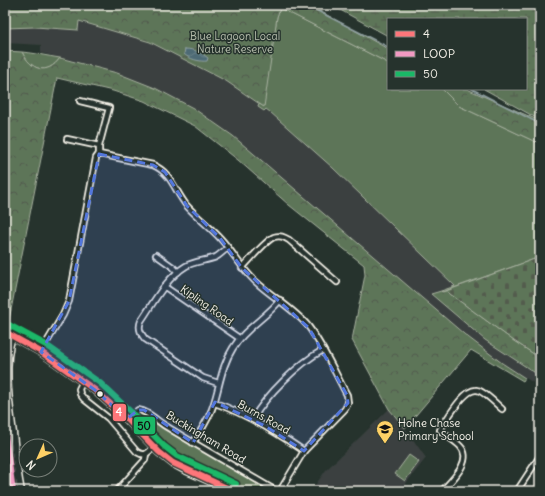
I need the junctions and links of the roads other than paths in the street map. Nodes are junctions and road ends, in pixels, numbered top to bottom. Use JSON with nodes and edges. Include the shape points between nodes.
{"nodes":[{"id":1,"x":80,"y":101,"type":"dead end"},
{"id":2,"x":67,"y":139,"type":"dead end"},
{"id":3,"x":99,"y":146,"type":"junction"},
{"id":4,"x":99,"y":154,"type":"junction"},
{"id":5,"x":228,"y":248,"type":"junction"},
{"id":6,"x":156,"y":255,"type":"dead end"},
{"id":7,"x":242,"y":268,"type":"junction"},
{"id":8,"x":178,"y":272,"type":"junction"},
{"id":9,"x":337,"y":282,"type":"dead end"},
{"id":10,"x":165,"y":287,"type":"junction"},
{"id":11,"x":280,"y":300,"type":"junction"},
{"id":12,"x":5,"y":332,"type":"edge"},
{"id":13,"x":12,"y":336,"type":"junction"},
{"id":14,"x":239,"y":338,"type":"junction"},
{"id":15,"x":323,"y":350,"type":"junction"},
{"id":16,"x":41,"y":352,"type":"junction"},
{"id":17,"x":83,"y":381,"type":"junction"},
{"id":18,"x":218,"y":383,"type":"junction"},
{"id":19,"x":215,"y":403,"type":"junction"},
{"id":20,"x":502,"y":408,"type":"dead end"},
{"id":21,"x":7,"y":409,"type":"edge"},
{"id":22,"x":127,"y":419,"type":"junction"},
{"id":23,"x":253,"y":419,"type":"junction"},
{"id":24,"x":192,"y":443,"type":"junction"},
{"id":25,"x":154,"y":447,"type":"junction"},
{"id":26,"x":304,"y":451,"type":"junction"},
{"id":27,"x":146,"y":454,"type":"junction"},
{"id":28,"x":540,"y":456,"type":"edge"},
{"id":29,"x":18,"y":476,"type":"joint"},
{"id":30,"x":18,"y":478,"type":"edge"},
{"id":31,"x":5,"y":481,"type":"edge"},
{"id":32,"x":444,"y":489,"type":"edge"},
{"id":33,"x":519,"y":490,"type":"edge"},
{"id":34,"x":21,"y":491,"type":"edge"},
{"id":35,"x":117,"y":491,"type":"edge"},
{"id":36,"x":233,"y":491,"type":"edge"},
{"id":37,"x":276,"y":491,"type":"edge"},
{"id":38,"x":280,"y":491,"type":"edge"},
{"id":39,"x":450,"y":491,"type":"edge"}],
"edges":[{"from":1,"to":3,"type":"street","via":[[109,108]]},
{"from":2,"to":3,"type":"street"},
{"from":3,"to":4,"type":"street"},
{"from":4,"to":5,"type":"street","via":[[159,168],[169,177],[187,206]]},
{"from":4,"to":16,"type":"street","via":[[96,158],[69,300]]},
{"from":5,"to":7,"type":"street"},
{"from":5,"to":8,"type":"street","via":[[216,257],[186,266]]},
{"from":6,"to":8,"type":"street"},
{"from":7,"to":9,"type":"street","via":[[269,240],[278,236],[289,240]]},
{"from":7,"to":11,"type":"street"},
{"from":8,"to":10,"type":"street"},
{"from":10,"to":14,"type":"street","name":"Kipling Road"},
{"from":10,"to":18,"type":"street","via":[[139,325],[142,335],[203,378]]},
{"from":11,"to":14,"type":"street"},
{"from":11,"to":15,"type":"street","via":[[309,328]]},
{"from":12,"to":13,"type":"main road"},
{"from":13,"to":16,"type":"main road"},
{"from":13,"to":21,"type":"street","via":[[8,354]]},
{"from":14,"to":18,"type":"street","via":[[226,359]]},
{"from":15,"to":23,"type":"street","via":[[302,364],[262,404]]},
{"from":15,"to":26,"type":"street","via":[[347,395],[348,403]]},
{"from":16,"to":17,"type":"main road"},
{"from":17,"to":22,"type":"main road"},
{"from":17,"to":27,"type":"street","via":[[79,389],[84,400],[108,418],[137,452]]},
{"from":18,"to":19,"type":"street"},
{"from":19,"to":23,"type":"street","name":"Burns Road"},
{"from":19,"to":24,"type":"street","via":[[210,416]]},
{"from":20,"to":32,"type":"street","via":[[477,390],[465,394],[440,430],[465,454],[463,466]]},
{"from":21,"to":29,"type":"street"},
{"from":22,"to":24,"type":"street","name":"Buckingham Road","via":[[138,410],[144,410]]},
{"from":22,"to":25,"type":"main road"},
{"from":23,"to":26,"type":"street","name":"Burns Road"},
{"from":24,"to":37,"type":"street","name":"Buckingham Road"},
{"from":25,"to":27,"type":"street"},
{"from":25,"to":36,"type":"main road","via":[[186,470]]},
{"from":26,"to":38,"type":"street"},
{"from":27,"to":35,"type":"street","via":[[145,460]]},
{"from":28,"to":33,"type":"street"},
{"from":29,"to":31,"type":"street"},
{"from":30,"to":34,"type":"street"},
{"from":32,"to":39,"type":"street"}]}
